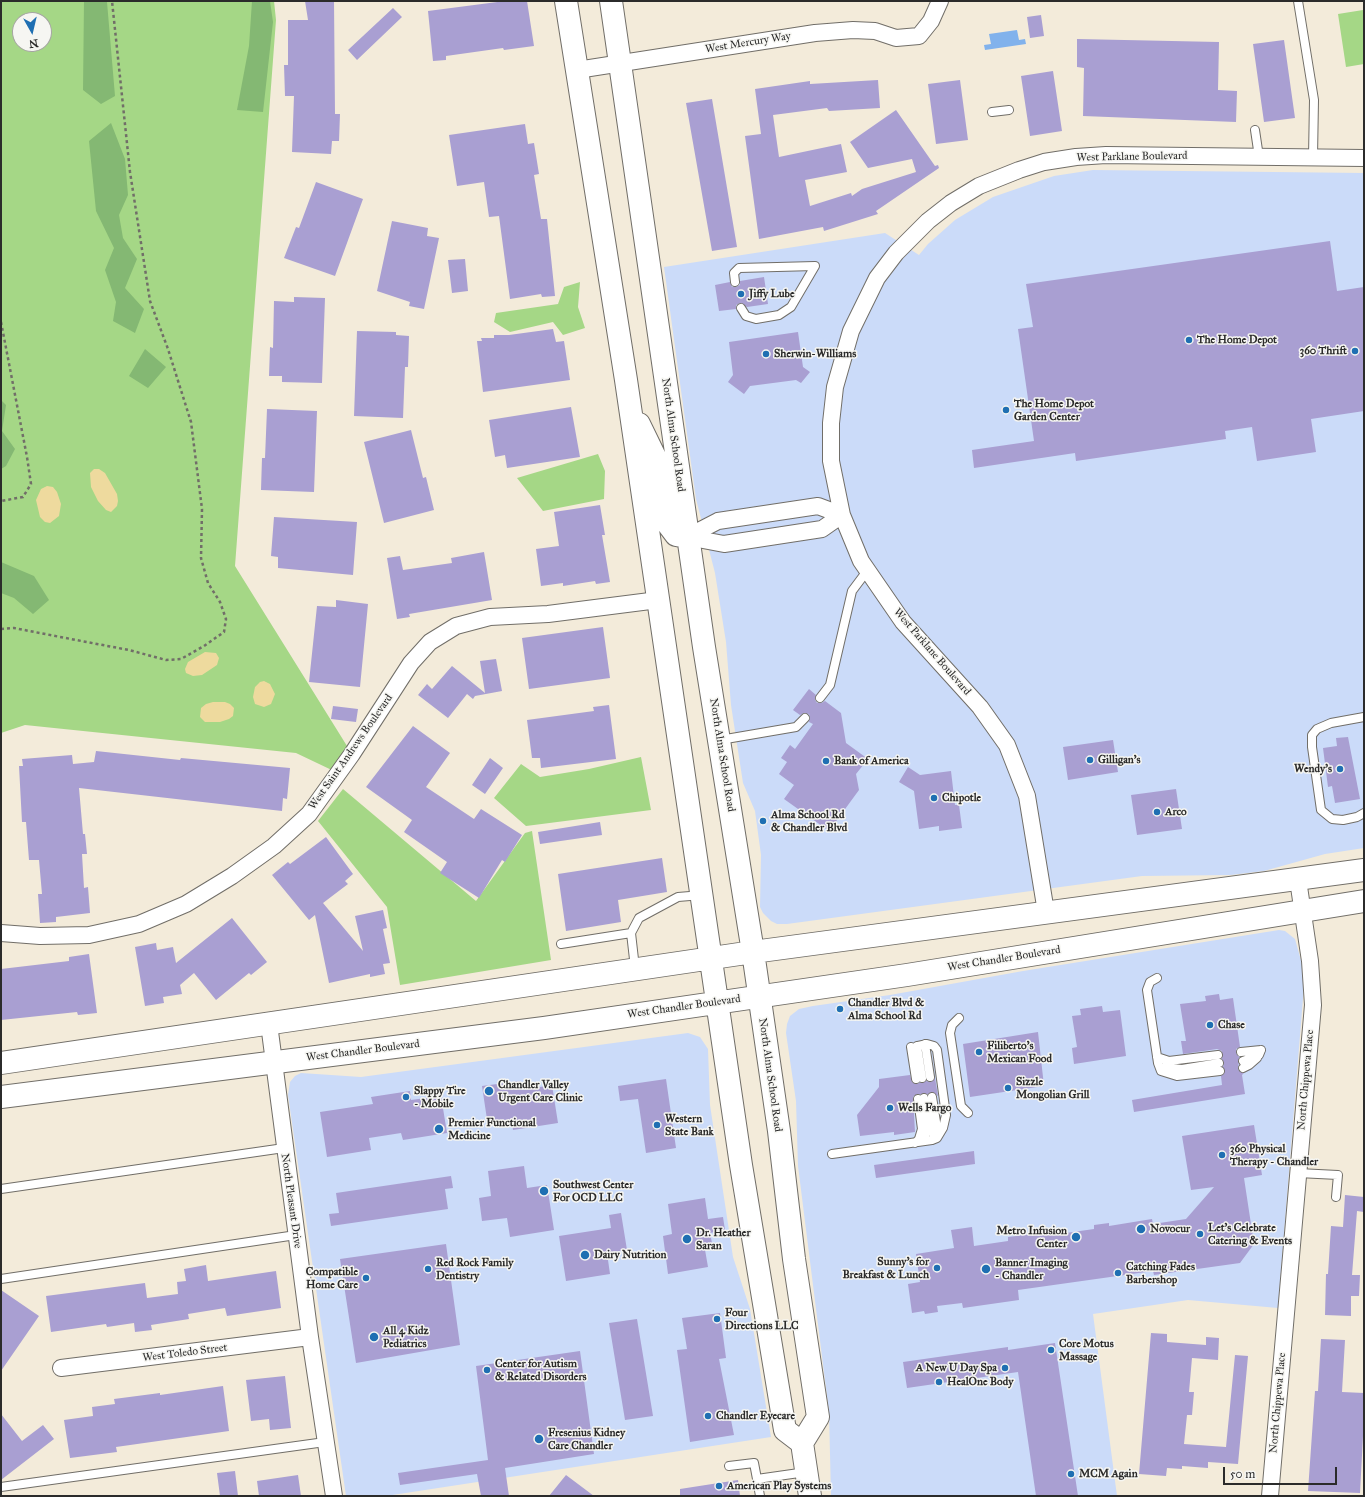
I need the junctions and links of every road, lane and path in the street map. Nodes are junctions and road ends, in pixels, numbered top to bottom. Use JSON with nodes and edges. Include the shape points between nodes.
{"nodes":[{"id":1,"x":112,"y":1,"type":"edge"},
{"id":2,"x":566,"y":1,"type":"edge"},
{"id":3,"x":611,"y":1,"type":"edge"},
{"id":4,"x":940,"y":1,"type":"edge"},
{"id":5,"x":1298,"y":1,"type":"edge"},
{"id":6,"x":620,"y":63,"type":"junction"},
{"id":7,"x":576,"y":70,"type":"junction"},
{"id":8,"x":1008,"y":110,"type":"dead end"},
{"id":9,"x":992,"y":112,"type":"dead end"},
{"id":10,"x":1255,"y":130,"type":"dead end"},
{"id":11,"x":1259,"y":157,"type":"junction"},
{"id":12,"x":1313,"y":157,"type":"junction"},
{"id":13,"x":1364,"y":158,"type":"edge"},
{"id":14,"x":735,"y":282,"type":"dead end"},
{"id":15,"x":741,"y":308,"type":"dead end"},
{"id":16,"x":1,"y":322,"type":"edge"},
{"id":17,"x":629,"y":403,"type":"junction"},
{"id":18,"x":1,"y":501,"type":"edge"},
{"id":19,"x":842,"y":516,"type":"junction"},
{"id":20,"x":688,"y":537,"type":"junction"},
{"id":21,"x":868,"y":571,"type":"junction"},
{"id":22,"x":658,"y":600,"type":"junction"},
{"id":23,"x":1,"y":629,"type":"edge"},
{"id":24,"x":820,"y":698,"type":"dead end"},
{"id":25,"x":1364,"y":717,"type":"edge"},
{"id":26,"x":805,"y":718,"type":"dead end"},
{"id":27,"x":719,"y":741,"type":"junction"},
{"id":28,"x":1364,"y":813,"type":"edge"},
{"id":29,"x":1364,"y":870,"type":"edge"},
{"id":30,"x":1298,"y":880,"type":"junction"},
{"id":31,"x":702,"y":895,"type":"junction"},
{"id":32,"x":1364,"y":901,"type":"edge"},
{"id":33,"x":1302,"y":910,"type":"junction"},
{"id":34,"x":1046,"y":912,"type":"junction"},
{"id":35,"x":631,"y":932,"type":"junction"},
{"id":36,"x":1,"y":933,"type":"edge"},
{"id":37,"x":561,"y":944,"type":"dead end"},
{"id":38,"x":753,"y":952,"type":"junction"},
{"id":39,"x":712,"y":958,"type":"junction"},
{"id":40,"x":635,"y":969,"type":"junction"},
{"id":41,"x":1157,"y":978,"type":"dead end"},
{"id":42,"x":758,"y":996,"type":"junction"},
{"id":43,"x":718,"y":1002,"type":"junction"},
{"id":44,"x":959,"y":1018,"type":"dead end"},
{"id":45,"x":269,"y":1024,"type":"junction"},
{"id":46,"x":918,"y":1046,"type":"junction"},
{"id":47,"x":1241,"y":1052,"type":"dead end"},
{"id":48,"x":1157,"y":1057,"type":"junction"},
{"id":49,"x":274,"y":1062,"type":"junction"},
{"id":50,"x":1,"y":1063,"type":"edge"},
{"id":51,"x":1243,"y":1064,"type":"dead end"},
{"id":52,"x":1,"y":1097,"type":"edge"},
{"id":53,"x":968,"y":1113,"type":"dead end"},
{"id":54,"x":932,"y":1140,"type":"junction"},
{"id":55,"x":918,"y":1142,"type":"junction"},
{"id":56,"x":284,"y":1148,"type":"junction"},
{"id":57,"x":832,"y":1154,"type":"dead end"},
{"id":58,"x":1298,"y":1173,"type":"junction"},
{"id":59,"x":1,"y":1189,"type":"edge"},
{"id":60,"x":1336,"y":1197,"type":"dead end"},
{"id":61,"x":296,"y":1235,"type":"junction"},
{"id":62,"x":1,"y":1278,"type":"edge"},
{"id":63,"x":310,"y":1337,"type":"junction"},
{"id":64,"x":61,"y":1368,"type":"dead end"},
{"id":65,"x":326,"y":1442,"type":"junction"},
{"id":66,"x":802,"y":1443,"type":"junction"},
{"id":67,"x":730,"y":1466,"type":"dead end"},
{"id":68,"x":806,"y":1472,"type":"junction"},
{"id":69,"x":757,"y":1479,"type":"junction"},
{"id":70,"x":1,"y":1487,"type":"edge"},
{"id":71,"x":334,"y":1496,"type":"edge"},
{"id":72,"x":760,"y":1496,"type":"edge"},
{"id":73,"x":810,"y":1496,"type":"edge"},
{"id":74,"x":1270,"y":1496,"type":"edge"}],
"edges":[{"from":1,"to":23,"type":"path","via":[[130,172],[150,301],[191,422],[202,509],[201,558],[208,583],[220,602],[226,619],[224,632],[181,659],[166,660],[129,650],[14,628]]},
{"from":2,"to":7,"type":"main road"},
{"from":3,"to":6,"type":"main road","name":"North Alma School Road"},
{"from":4,"to":6,"type":"street","name":"West Mercury Way","via":[[931,21],[919,36],[896,38],[875,31],[853,30],[815,33]]},
{"from":5,"to":12,"type":"lane","via":[[1314,100]]},
{"from":6,"to":7,"type":"street","name":"West Mercury Way"},
{"from":6,"to":20,"type":"main road","name":"North Alma School Road"},
{"from":7,"to":17,"type":"main road"},
{"from":8,"to":9,"type":"lane"},
{"from":10,"to":11,"type":"lane"},
{"from":11,"to":12,"type":"street","name":"West Parklane Boulevard"},
{"from":11,"to":19,"type":"street","name":"West Parklane Boulevard","via":[[1106,155],[1044,162],[979,186],[928,221],[896,253],[877,278],[851,331],[836,387],[831,423],[830,461]]},
{"from":12,"to":13,"type":"street","name":"West Parklane Boulevard"},
{"from":14,"to":15,"type":"lane","via":[[734,273],[739,268],[815,266],[791,306],[779,315],[756,319],[746,316]]},
{"from":16,"to":18,"type":"path","via":[[31,484],[23,497]]},
{"from":17,"to":20,"type":"main road","via":[[656,459],[667,523],[676,535]]},
{"from":17,"to":22,"type":"main road"},
{"from":19,"to":20,"type":"street","via":[[822,530],[724,544]]},
{"from":19,"to":20,"type":"street","via":[[818,506],[718,521]]},
{"from":19,"to":21,"type":"street","name":"West Parklane Boulevard","via":[[861,562]]},
{"from":20,"to":27,"type":"main road","name":"North Alma School Road"},
{"from":21,"to":24,"type":"lane","via":[[852,591],[830,685]]},
{"from":21,"to":34,"type":"street","name":"West Parklane Boulevard","via":[[903,622],[980,707],[1007,745],[1027,796]]},
{"from":22,"to":31,"type":"main road"},
{"from":22,"to":36,"type":"street","name":"West Saint Andrews Boulevard","via":[[536,615],[490,617],[456,626],[430,642],[411,663],[352,754],[309,814],[274,846],[232,876],[186,904],[139,924],[89,935],[40,936]]},
{"from":25,"to":28,"type":"lane","via":[[1331,723],[1317,729],[1312,735],[1321,810],[1332,819],[1343,820]]},
{"from":26,"to":27,"type":"lane","via":[[796,727]]},
{"from":27,"to":38,"type":"main road","name":"North Alma School Road"},
{"from":29,"to":30,"type":"main road"},
{"from":30,"to":33,"type":"street","name":"North Chippewa Place"},
{"from":30,"to":34,"type":"main road"},
{"from":31,"to":35,"type":"lane","via":[[678,897],[639,918]]},
{"from":31,"to":39,"type":"main road"},
{"from":32,"to":33,"type":"main road","name":"West Chandler Boulevard"},
{"from":33,"to":42,"type":"main road","name":"West Chandler Boulevard","via":[[907,975]]},
{"from":33,"to":58,"type":"street","name":"North Chippewa Place","via":[[1310,960],[1313,1005]]},
{"from":34,"to":38,"type":"main road"},
{"from":35,"to":37,"type":"lane"},
{"from":35,"to":40,"type":"lane"},
{"from":38,"to":39,"type":"main road"},
{"from":38,"to":42,"type":"main road","name":"North Alma School Road"},
{"from":39,"to":40,"type":"main road"},
{"from":39,"to":43,"type":"main road"},
{"from":40,"to":45,"type":"main road"},
{"from":41,"to":48,"type":"lane","via":[[1150,982],[1147,990]]},
{"from":42,"to":43,"type":"main road","name":"West Chandler Boulevard"},
{"from":42,"to":66,"type":"main road","name":"North Alma School Road","via":[[818,1417]]},
{"from":43,"to":49,"type":"main road","name":"West Chandler Boulevard","via":[[442,1042]]},
{"from":43,"to":66,"type":"main road","via":[[740,1157],[785,1430]]},
{"from":44,"to":53,"type":"lane","via":[[952,1025],[950,1034],[962,1106]]},
{"from":45,"to":49,"type":"street","name":"North Pleasant Drive"},
{"from":45,"to":50,"type":"main road"},
{"from":46,"to":46,"type":"lane","via":[[922,1078]]},
{"from":46,"to":54,"type":"lane","via":[[934,1046],[937,1050],[946,1115],[943,1128],[937,1138]]},
{"from":47,"to":51,"type":"lane","via":[[1260,1053]]},
{"from":48,"to":48,"type":"lane","via":[[1162,1071],[1177,1076],[1219,1063],[1169,1061]]},
{"from":49,"to":52,"type":"main road","name":"West Chandler Boulevard"},
{"from":49,"to":56,"type":"street","name":"North Pleasant Drive"},
{"from":54,"to":55,"type":"lane"},
{"from":54,"to":55,"type":"lane","via":[[936,1130],[925,1098]]},
{"from":55,"to":57,"type":"lane"},
{"from":56,"to":59,"type":"lane"},
{"from":56,"to":61,"type":"street","name":"North Pleasant Drive"},
{"from":58,"to":60,"type":"lane","via":[[1338,1175]]},
{"from":58,"to":74,"type":"street","name":"North Chippewa Place"},
{"from":61,"to":62,"type":"lane"},
{"from":61,"to":63,"type":"street","name":"North Pleasant Drive"},
{"from":63,"to":64,"type":"street","name":"West Toledo Street"},
{"from":63,"to":65,"type":"street","name":"North Pleasant Drive"},
{"from":65,"to":70,"type":"lane"},
{"from":65,"to":71,"type":"street","name":"North Pleasant Drive"},
{"from":66,"to":68,"type":"main road"},
{"from":67,"to":69,"type":"lane","via":[[754,1463]]},
{"from":68,"to":69,"type":"lane"},
{"from":68,"to":73,"type":"main road"},
{"from":69,"to":72,"type":"lane"}]}
